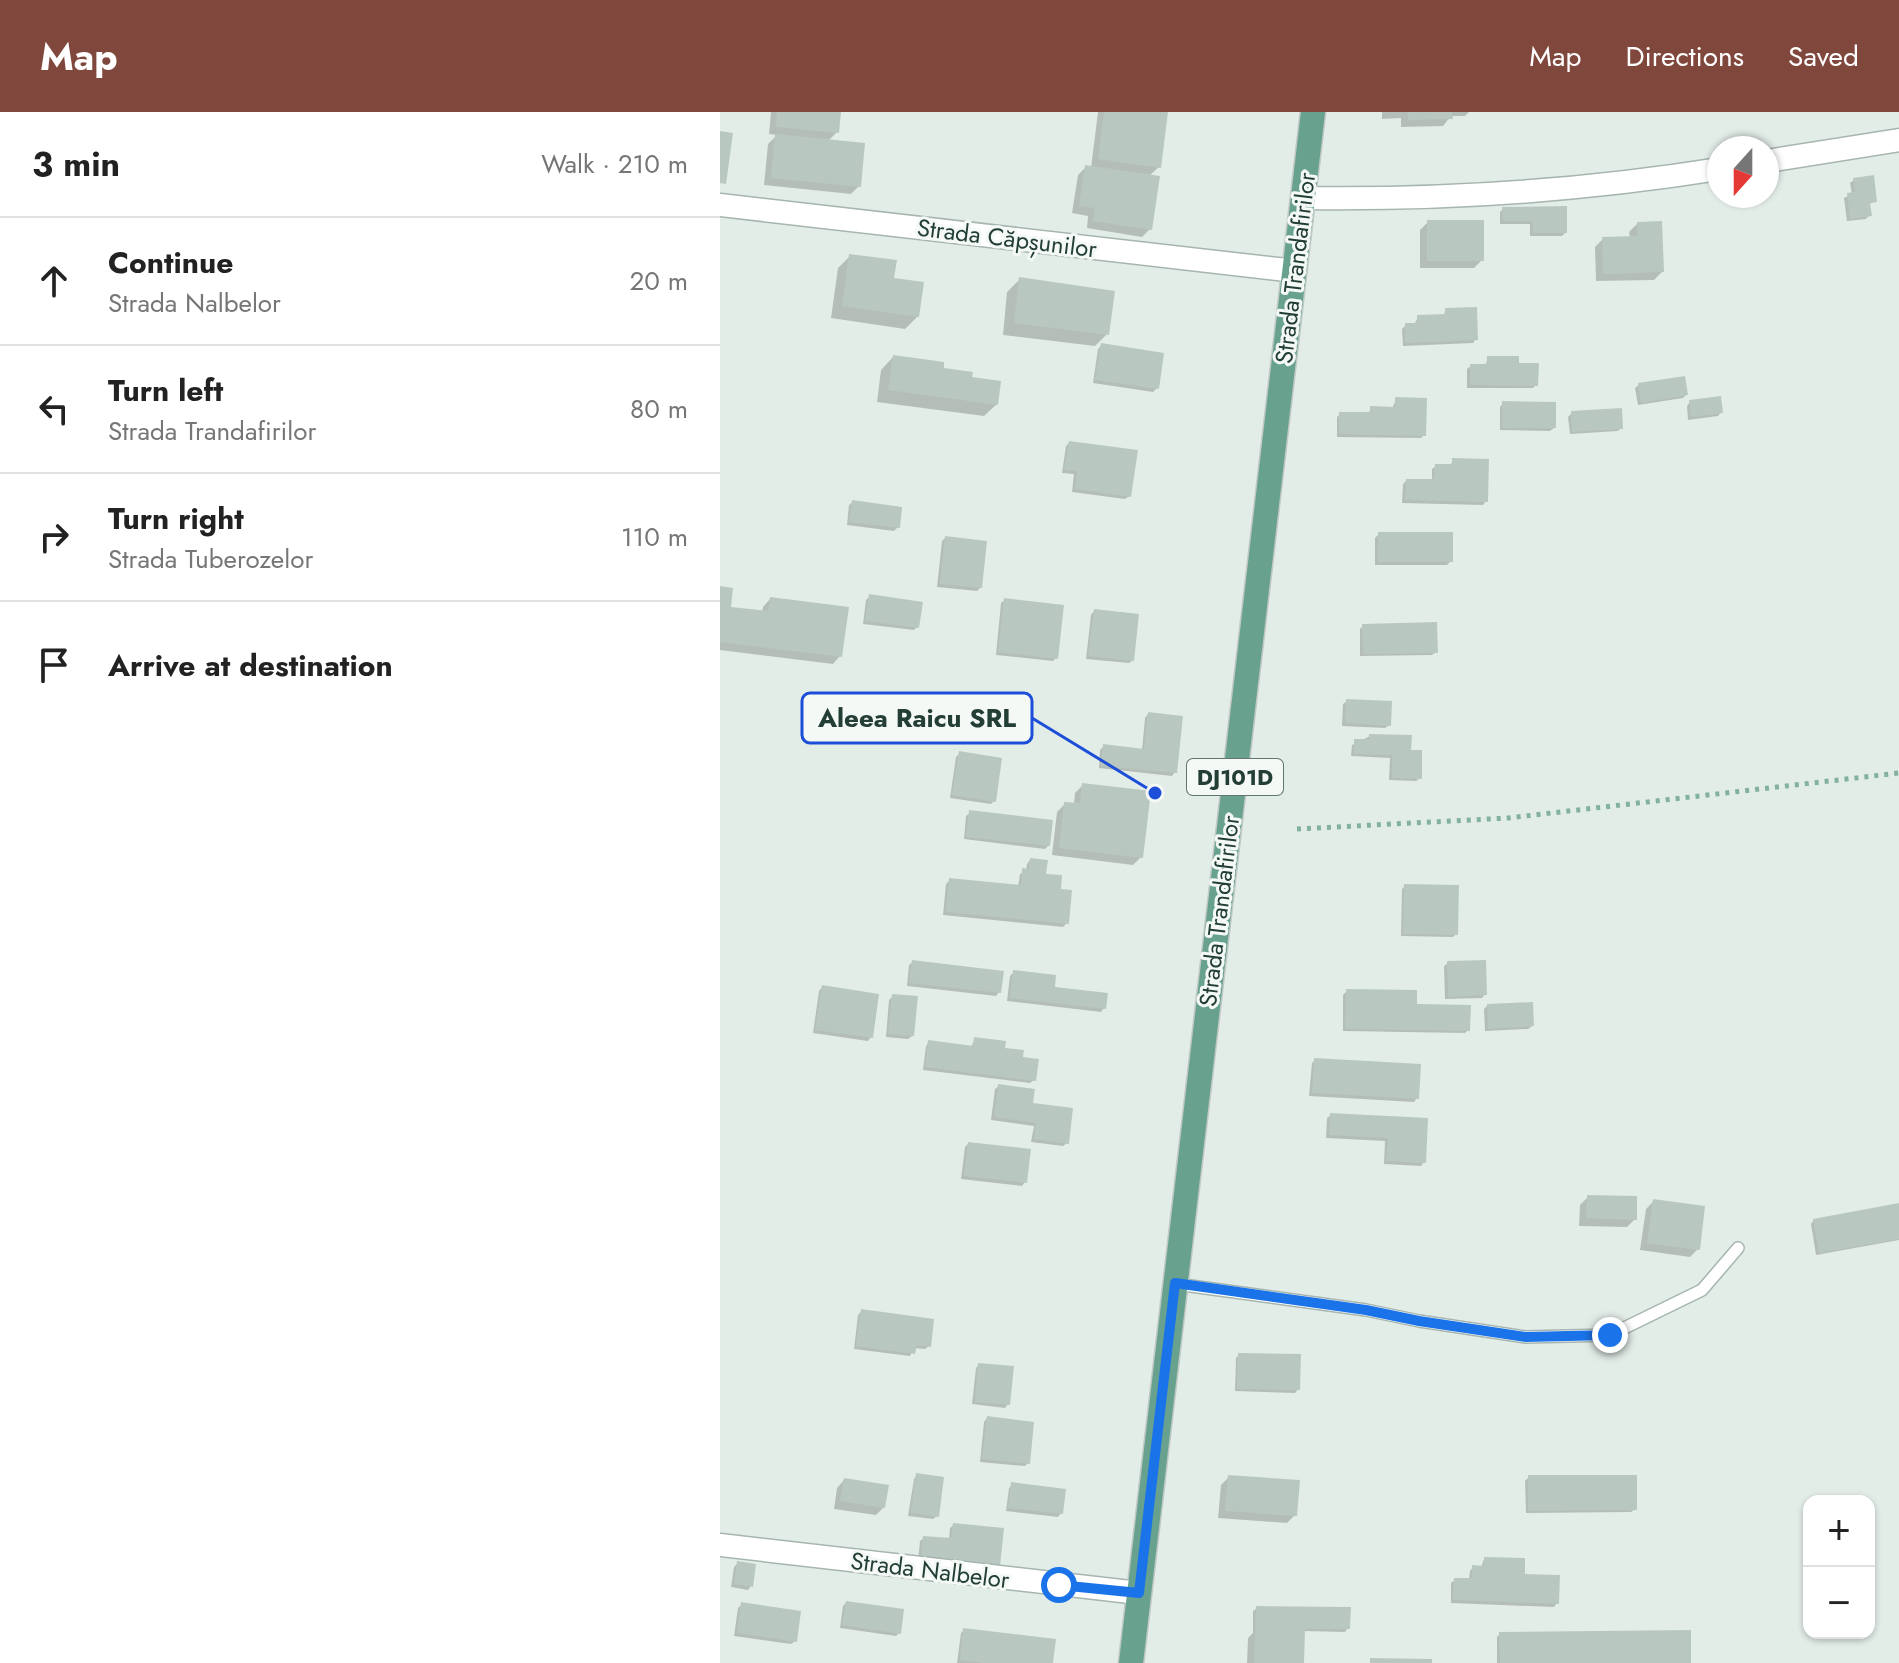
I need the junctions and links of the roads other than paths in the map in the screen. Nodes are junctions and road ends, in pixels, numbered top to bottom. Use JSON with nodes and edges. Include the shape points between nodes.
{"nodes":[{"id":1,"x":1313,"y":112,"type":"edge"},
{"id":2,"x":1899,"y":140,"type":"edge"},
{"id":3,"x":1779,"y":159,"type":"edge"},
{"id":4,"x":1707,"y":171,"type":"edge"},
{"id":5,"x":1303,"y":198,"type":"junction"},
{"id":6,"x":720,"y":205,"type":"edge"},
{"id":7,"x":1295,"y":271,"type":"junction"},
{"id":8,"x":1738,"y":1248,"type":"dead end"},
{"id":9,"x":1175,"y":1283,"type":"junction"},
{"id":10,"x":720,"y":1545,"type":"edge"},
{"id":11,"x":1139,"y":1593,"type":"junction"},
{"id":12,"x":1131,"y":1663,"type":"edge"}],
"edges":[{"from":1,"to":5,"type":"main road","name":"Strada Trandafirilor","number":"DJ101D"},
{"from":2,"to":3,"type":"street"},
{"from":4,"to":5,"type":"street","via":[[1552,190]]},
{"from":5,"to":7,"type":"main road","name":"Strada Trandafirilor","number":"DJ101D"},
{"from":6,"to":7,"type":"street","name":"Strada Căpșunilor"},
{"from":7,"to":9,"type":"main road","name":"Strada Trandafirilor","number":"DJ101D"},
{"from":8,"to":9,"type":"lane","via":[[1702,1290],[1610,1335],[1526,1337]]},
{"from":9,"to":11,"type":"main road","name":"Strada Trandafirilor","number":"DJ101D"},
{"from":10,"to":11,"type":"street","name":"Strada Nalbelor"},
{"from":11,"to":12,"type":"main road","name":"Strada Trandafirilor","number":"DJ101D"}]}
